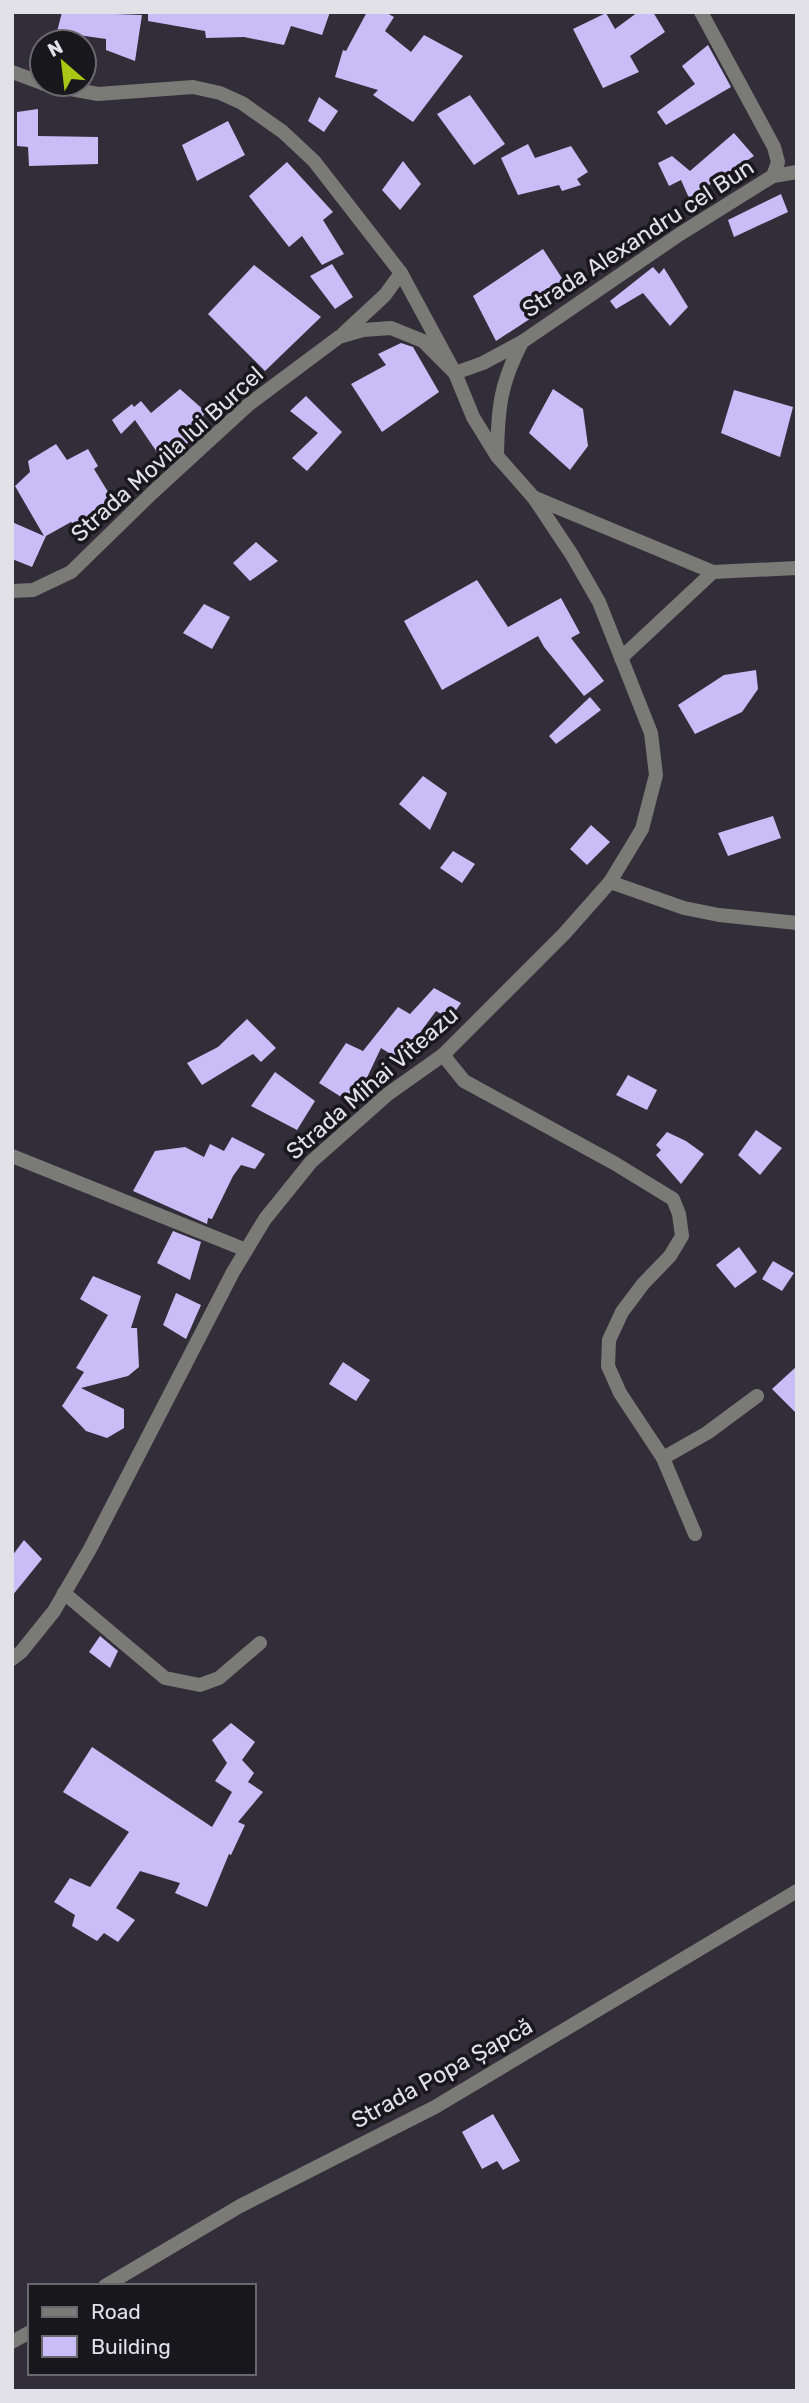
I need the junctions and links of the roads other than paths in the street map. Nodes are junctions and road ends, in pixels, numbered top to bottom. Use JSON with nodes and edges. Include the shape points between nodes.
{"nodes":[{"id":1,"x":701,"y":12,"type":"edge"},
{"id":2,"x":98,"y":94,"type":"edge"},
{"id":3,"x":797,"y":172,"type":"edge"},
{"id":4,"x":773,"y":176,"type":"junction"},
{"id":5,"x":401,"y":273,"type":"junction"},
{"id":6,"x":340,"y":337,"type":"junction"},
{"id":7,"x":522,"y":342,"type":"junction"},
{"id":8,"x":455,"y":373,"type":"junction"},
{"id":9,"x":497,"y":456,"type":"junction"},
{"id":10,"x":534,"y":498,"type":"junction"},
{"id":11,"x":797,"y":568,"type":"edge"},
{"id":12,"x":713,"y":572,"type":"junction"},
{"id":13,"x":12,"y":591,"type":"edge"},
{"id":14,"x":621,"y":658,"type":"junction"},
{"id":15,"x":610,"y":882,"type":"junction"},
{"id":16,"x":797,"y":923,"type":"edge"},
{"id":17,"x":443,"y":1055,"type":"junction"},
{"id":18,"x":12,"y":1156,"type":"edge"},
{"id":19,"x":246,"y":1250,"type":"junction"},
{"id":20,"x":757,"y":1396,"type":"dead end"},
{"id":21,"x":663,"y":1458,"type":"junction"},
{"id":22,"x":695,"y":1534,"type":"dead end"},
{"id":23,"x":64,"y":1593,"type":"junction"},
{"id":24,"x":260,"y":1643,"type":"dead end"},
{"id":25,"x":12,"y":1659,"type":"edge"},
{"id":26,"x":797,"y":1891,"type":"edge"},
{"id":27,"x":108,"y":2284,"type":"edge"},
{"id":28,"x":28,"y":2333,"type":"edge"},
{"id":29,"x":12,"y":2342,"type":"edge"}],
"edges":[{"from":1,"to":4,"type":"street","name":"Strada Alexandru cel Bun","via":[[774,147],[778,162]]},
{"from":2,"to":5,"type":"street","name":"Strada Mihai Viteazu","via":[[193,87],[242,103],[314,161]]},
{"from":3,"to":4,"type":"street","name":"Strada Alexandru cel Bun"},
{"from":4,"to":7,"type":"street","name":"Strada Alexandru cel Bun"},
{"from":5,"to":6,"type":"street","via":[[385,295]]},
{"from":5,"to":8,"type":"street","name":"Strada Mihai Viteazu"},
{"from":6,"to":8,"type":"street","name":"Strada Movila lui Burcel","via":[[391,328],[423,341]]},
{"from":6,"to":13,"type":"street","name":"Strada Movila lui Burcel","via":[[248,405],[71,572],[33,590]]},
{"from":7,"to":8,"type":"street"},
{"from":7,"to":9,"type":"street","name":"Strada Alexandru cel Bun","via":[[500,397]]},
{"from":8,"to":9,"type":"street","name":"Strada Mihai Viteazu","via":[[473,417]]},
{"from":9,"to":10,"type":"street","name":"Strada Mihai Viteazu"},
{"from":10,"to":12,"type":"street"},
{"from":10,"to":14,"type":"street","name":"Strada Mihai Viteazu","via":[[599,602]]},
{"from":11,"to":12,"type":"street"},
{"from":12,"to":14,"type":"street"},
{"from":14,"to":15,"type":"street","name":"Strada Mihai Viteazu","via":[[652,733],[656,775],[642,829]]},
{"from":15,"to":16,"type":"street","via":[[684,908]]},
{"from":15,"to":17,"type":"street","name":"Strada Mihai Viteazu"},
{"from":17,"to":19,"type":"street","name":"Strada Mihai Viteazu","via":[[388,1094],[311,1162]]},
{"from":17,"to":21,"type":"street","via":[[464,1081],[673,1199],[682,1236],[622,1312],[610,1340],[608,1366],[620,1394]]},
{"from":18,"to":19,"type":"street"},
{"from":19,"to":23,"type":"street","name":"Strada Mihai Viteazu"},
{"from":20,"to":21,"type":"street"},
{"from":21,"to":22,"type":"street"},
{"from":23,"to":24,"type":"street","via":[[165,1678],[200,1685],[219,1678]]},
{"from":23,"to":25,"type":"street","name":"Strada Mihai Viteazu"},
{"from":26,"to":27,"type":"street","name":"Strada Popa Șapcă","via":[[435,2107],[240,2206]]},
{"from":28,"to":29,"type":"street"}]}
